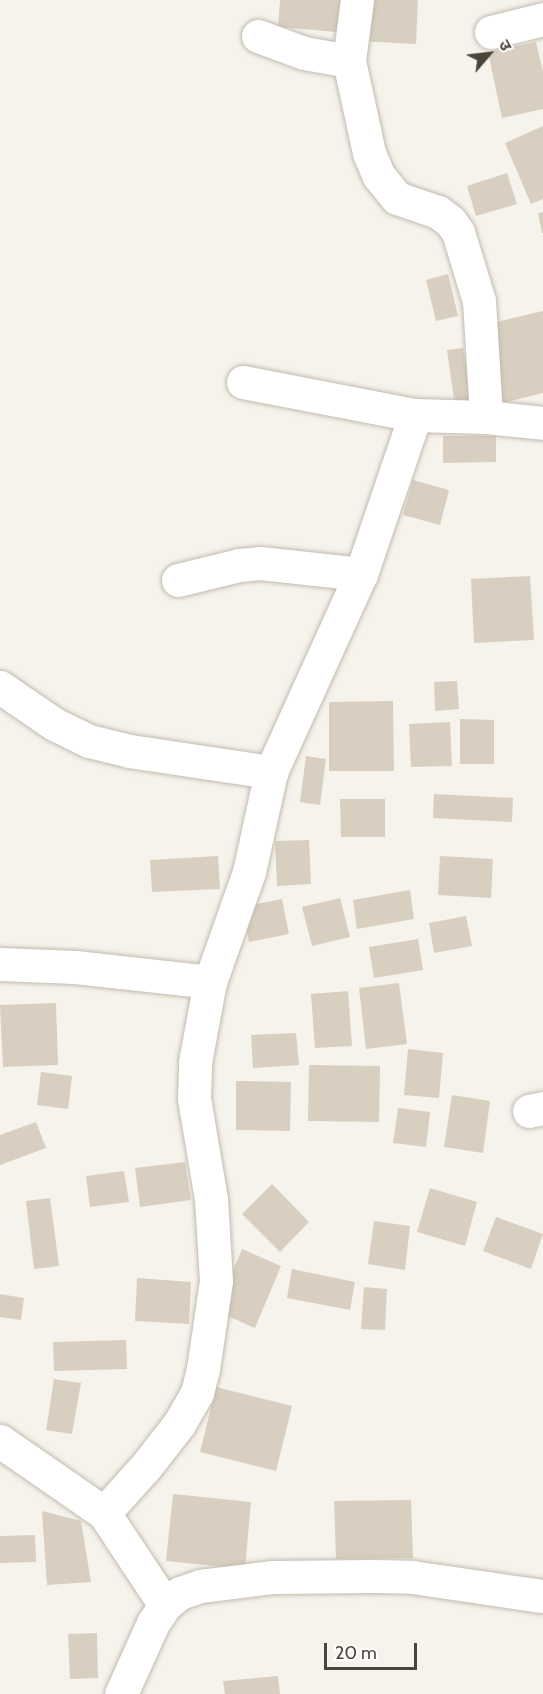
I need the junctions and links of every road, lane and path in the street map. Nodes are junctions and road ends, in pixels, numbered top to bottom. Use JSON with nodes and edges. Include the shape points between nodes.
{"nodes":[{"id":1,"x":357,"y":0,"type":"edge"},
{"id":2,"x":543,"y":19,"type":"edge"},
{"id":3,"x":491,"y":32,"type":"dead end"},
{"id":4,"x":258,"y":36,"type":"dead end"},
{"id":5,"x":349,"y":61,"type":"junction"},
{"id":6,"x":243,"y":382,"type":"dead end"},
{"id":7,"x":416,"y":415,"type":"junction"},
{"id":8,"x":486,"y":417,"type":"junction"},
{"id":9,"x":543,"y":423,"type":"edge"},
{"id":10,"x":362,"y":574,"type":"junction"},
{"id":11,"x":178,"y":580,"type":"dead end"},
{"id":12,"x":0,"y":687,"type":"edge"},
{"id":13,"x":271,"y":772,"type":"junction"},
{"id":14,"x":0,"y":964,"type":"edge"},
{"id":15,"x":210,"y":982,"type":"junction"},
{"id":16,"x":0,"y":1442,"type":"edge"},
{"id":17,"x":104,"y":1513,"type":"junction"},
{"id":18,"x":543,"y":1596,"type":"edge"},
{"id":19,"x":165,"y":1605,"type":"junction"},
{"id":20,"x":121,"y":1694,"type":"edge"}],
"edges":[{"from":1,"to":5,"type":"street"},
{"from":2,"to":3,"type":"street"},
{"from":4,"to":5,"type":"street","via":[[304,53]]},
{"from":5,"to":8,"type":"street","via":[[369,153],[379,176],[397,198],[450,220],[463,243],[479,301]]},
{"from":6,"to":7,"type":"street"},
{"from":7,"to":8,"type":"street"},
{"from":7,"to":10,"type":"street"},
{"from":8,"to":9,"type":"street"},
{"from":10,"to":11,"type":"street","via":[[260,563]]},
{"from":10,"to":13,"type":"street"},
{"from":12,"to":13,"type":"street","via":[[54,724],[89,741]]},
{"from":13,"to":15,"type":"street","via":[[249,872]]},
{"from":14,"to":15,"type":"street","via":[[75,967]]},
{"from":15,"to":17,"type":"street","via":[[195,1062],[194,1089],[211,1199],[216,1281],[203,1369],[197,1393],[179,1424]]},
{"from":16,"to":17,"type":"street"},
{"from":17,"to":19,"type":"street"},
{"from":18,"to":19,"type":"street","via":[[412,1577],[334,1575],[200,1586],[180,1593]]},
{"from":19,"to":20,"type":"street","via":[[141,1645]]}]}
